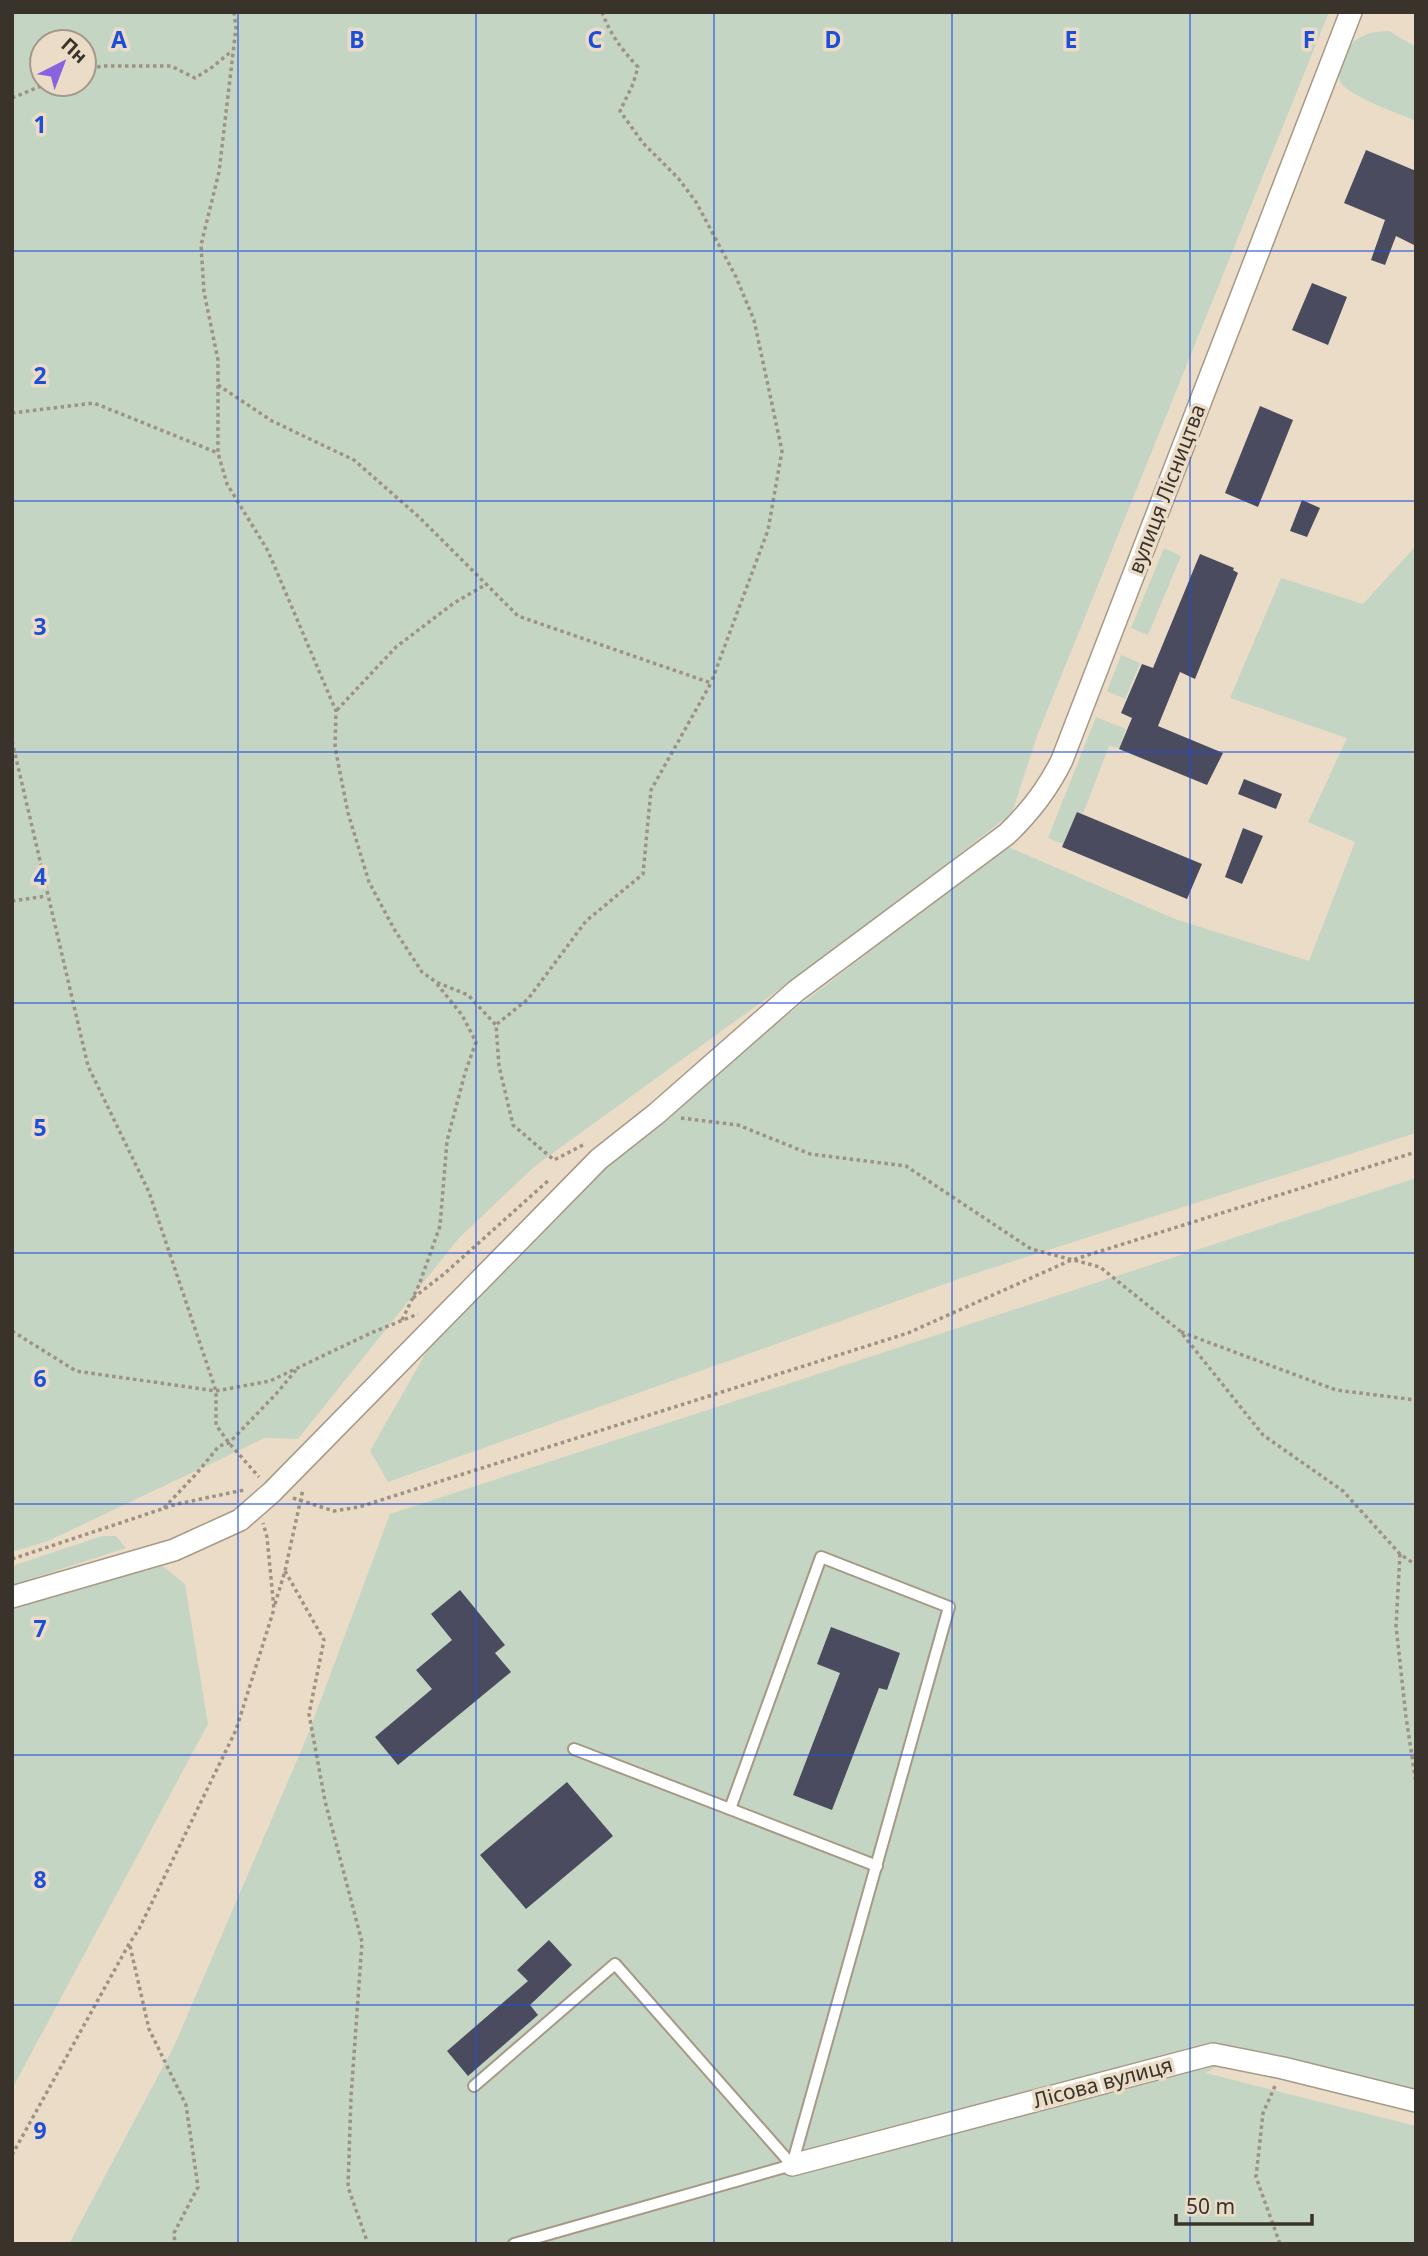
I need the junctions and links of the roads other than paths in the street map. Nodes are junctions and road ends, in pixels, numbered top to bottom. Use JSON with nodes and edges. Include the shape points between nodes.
{"nodes":[{"id":1,"x":1351,"y":12,"type":"edge"},
{"id":2,"x":12,"y":1597,"type":"edge"},
{"id":3,"x":574,"y":1749,"type":"dead end"},
{"id":4,"x":730,"y":1809,"type":"junction"},
{"id":5,"x":877,"y":1866,"type":"junction"},
{"id":6,"x":474,"y":2086,"type":"dead end"},
{"id":7,"x":1416,"y":2101,"type":"edge"},
{"id":8,"x":792,"y":2165,"type":"junction"},
{"id":9,"x":514,"y":2244,"type":"edge"}],
"edges":[{"from":1,"to":2,"type":"street","name":"вулиця Лісництва","via":[[1054,777],[1030,811],[1007,834],[796,991],[599,1159],[240,1520],[174,1550]]},
{"from":3,"to":4,"type":"lane"},
{"from":4,"to":5,"type":"lane"},
{"from":4,"to":5,"type":"lane","via":[[821,1557],[949,1607]]},
{"from":5,"to":8,"type":"lane"},
{"from":6,"to":8,"type":"lane","via":[[615,1964]]},
{"from":7,"to":8,"type":"street","name":"Лісова вулиця","via":[[1213,2054]]},
{"from":8,"to":9,"type":"lane"}]}
